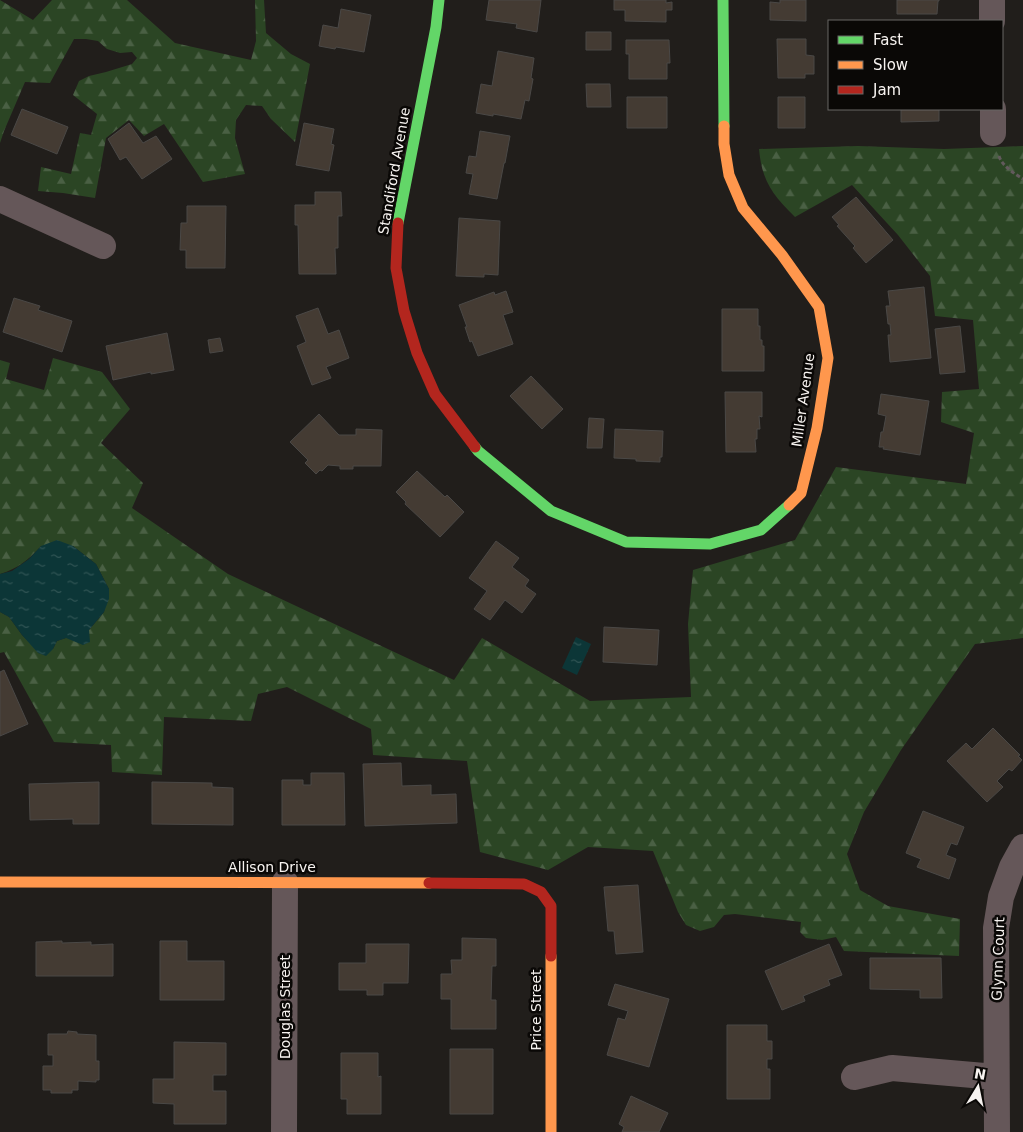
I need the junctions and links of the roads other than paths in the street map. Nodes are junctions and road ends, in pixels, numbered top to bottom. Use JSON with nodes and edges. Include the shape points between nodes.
{"nodes":[{"id":1,"x":439,"y":0,"type":"edge"},
{"id":2,"x":723,"y":0,"type":"edge"},
{"id":3,"x":992,"y":0,"type":"edge"},
{"id":4,"x":992,"y":20,"type":"edge"},
{"id":5,"x":0,"y":199,"type":"edge"},
{"id":6,"x":103,"y":246,"type":"dead end"},
{"id":7,"x":626,"y":542,"type":"joint"},
{"id":8,"x":1023,"y":848,"type":"edge"},
{"id":9,"x":0,"y":882,"type":"edge"},
{"id":10,"x":285,"y":882,"type":"junction"},
{"id":11,"x":541,"y":892,"type":"joint"},
{"id":12,"x":854,"y":1077,"type":"dead end"},
{"id":13,"x":996,"y":1077,"type":"junction"},
{"id":14,"x":284,"y":1132,"type":"edge"},
{"id":15,"x":551,"y":1132,"type":"edge"},
{"id":16,"x":996,"y":1132,"type":"edge"}],
"edges":[{"from":1,"to":7,"type":"street","name":"Standiford Avenue","via":[[397,226],[396,268],[404,311],[417,353],[435,394],[478,452],[551,511]]},
{"from":2,"to":7,"type":"street","name":"Miller Avenue","via":[[724,144],[730,175],[743,208],[819,307],[828,358],[817,428],[801,492],[760,530],[710,544]]},
{"from":3,"to":4,"type":"street"},
{"from":5,"to":6,"type":"street"},
{"from":8,"to":13,"type":"street","name":"Glynn Court","via":[[1001,897],[996,928]]},
{"from":9,"to":10,"type":"street","name":"Allison Drive"},
{"from":10,"to":11,"type":"street","name":"Allison Drive","via":[[524,884]]},
{"from":10,"to":14,"type":"street","name":"Douglas Street"},
{"from":11,"to":15,"type":"street","name":"Price Street","via":[[551,906]]},
{"from":12,"to":13,"type":"street","via":[[892,1068]]},
{"from":13,"to":16,"type":"street","name":"Glynn Court"}]}
